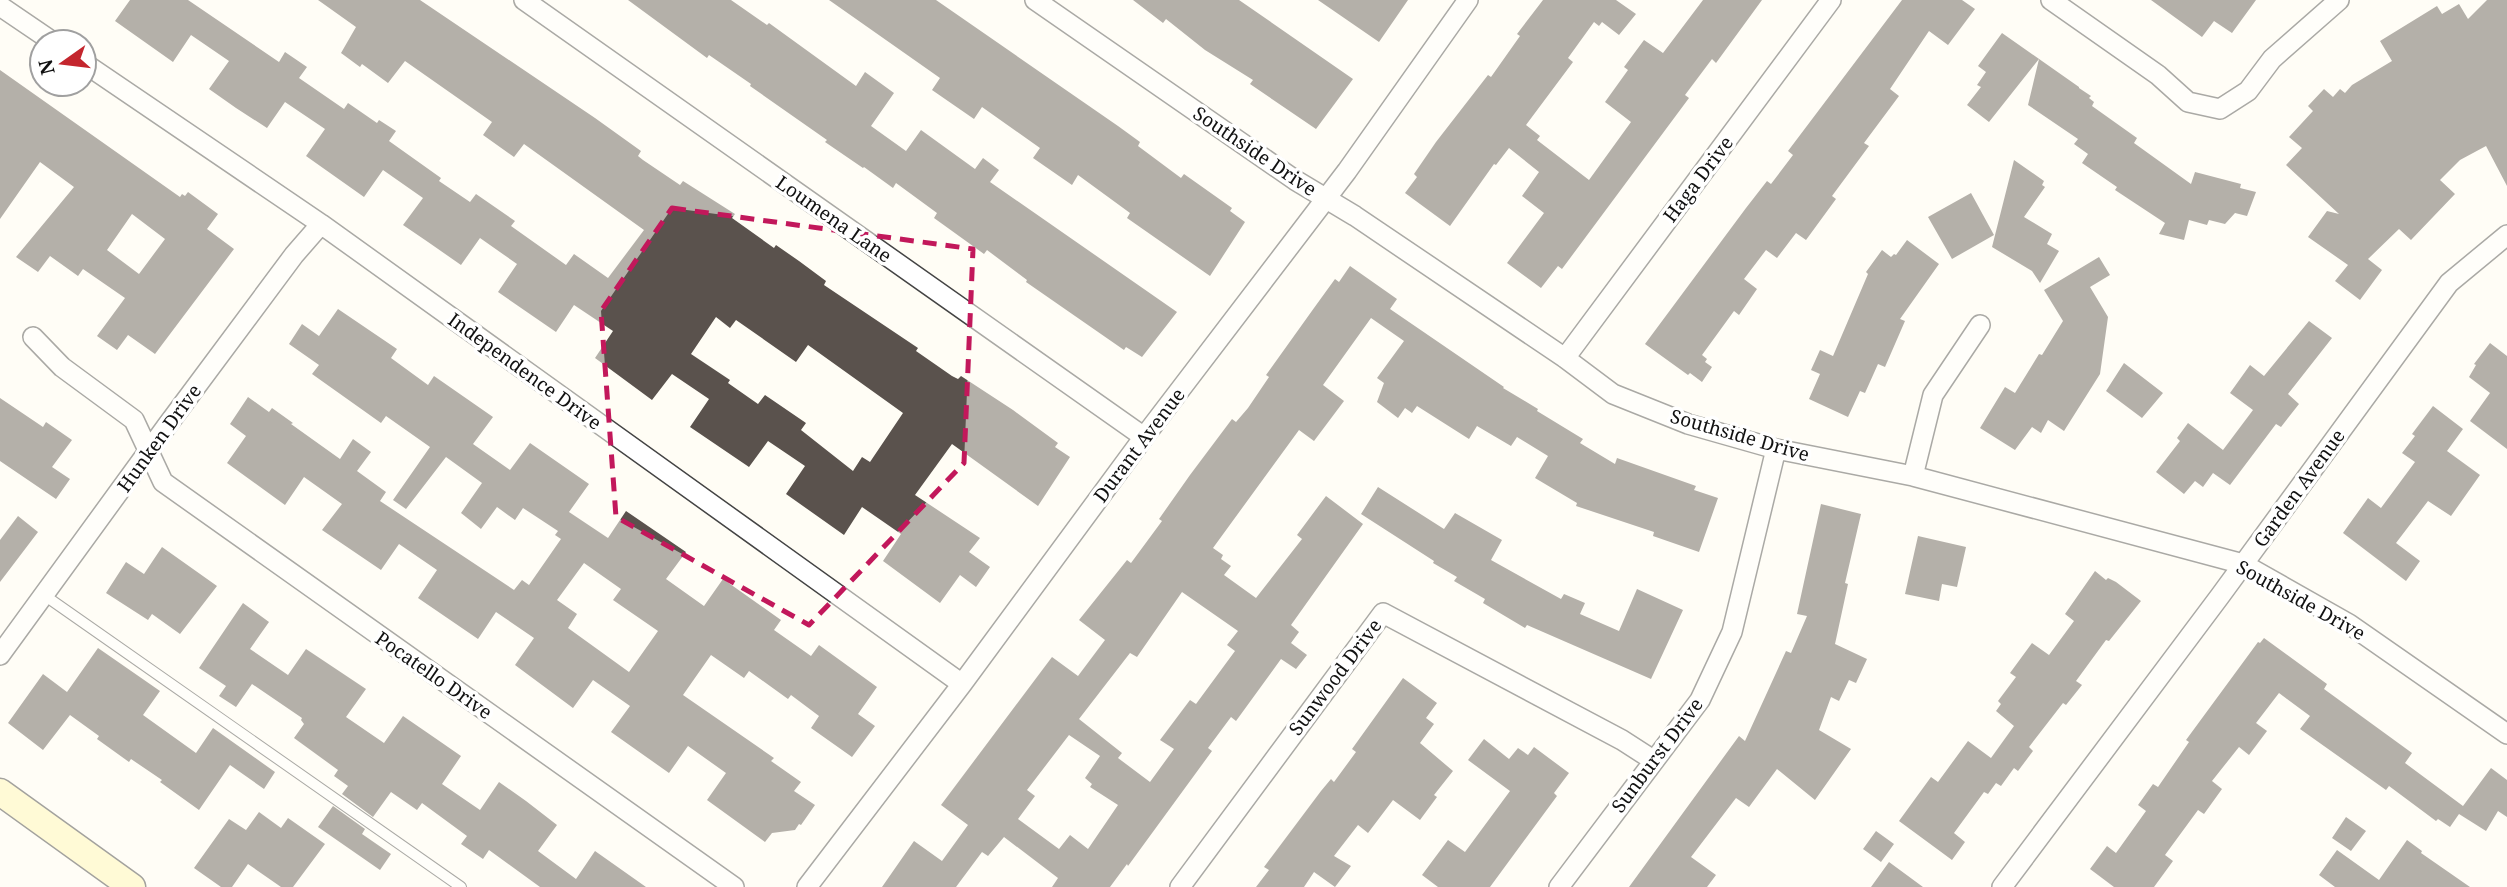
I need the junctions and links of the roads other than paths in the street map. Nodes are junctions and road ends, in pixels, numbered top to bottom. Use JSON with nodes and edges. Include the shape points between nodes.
{"nodes":[{"id":1,"x":524,"y":0,"type":"edge"},
{"id":2,"x":1035,"y":0,"type":"edge"},
{"id":3,"x":1468,"y":0,"type":"edge"},
{"id":4,"x":1831,"y":0,"type":"edge"},
{"id":5,"x":2051,"y":0,"type":"edge"},
{"id":6,"x":2339,"y":0,"type":"edge"},
{"id":7,"x":0,"y":6,"type":"edge"},
{"id":8,"x":32,"y":28,"type":"edge"},
{"id":9,"x":98,"y":73,"type":"edge"},
{"id":10,"x":1326,"y":199,"type":"junction"},
{"id":11,"x":321,"y":224,"type":"junction"},
{"id":12,"x":2507,"y":235,"type":"edge"},
{"id":13,"x":1980,"y":325,"type":"dead end"},
{"id":14,"x":33,"y":337,"type":"dead end"},
{"id":15,"x":1565,"y":358,"type":"junction"},
{"id":16,"x":1144,"y":437,"type":"junction"},
{"id":17,"x":1776,"y":449,"type":"junction"},
{"id":18,"x":149,"y":451,"type":"junction"},
{"id":19,"x":1913,"y":476,"type":"junction"},
{"id":20,"x":2243,"y":564,"type":"junction"},
{"id":21,"x":44,"y":595,"type":"junction"},
{"id":22,"x":0,"y":655,"type":"edge"},
{"id":23,"x":962,"y":684,"type":"junction"},
{"id":24,"x":2507,"y":734,"type":"edge"},
{"id":25,"x":1653,"y":760,"type":"junction"},
{"id":26,"x":1,"y":793,"type":"edge"},
{"id":27,"x":120,"y":884,"type":"edge"},
{"id":28,"x":461,"y":887,"type":"edge"},
{"id":29,"x":734,"y":887,"type":"edge"},
{"id":30,"x":807,"y":887,"type":"edge"},
{"id":31,"x":1180,"y":887,"type":"edge"},
{"id":32,"x":1559,"y":887,"type":"edge"},
{"id":33,"x":2002,"y":887,"type":"edge"}],
"edges":[{"from":1,"to":16,"type":"street","name":"Loumena Lane"},
{"from":2,"to":10,"type":"street","name":"Southside Drive"},
{"from":3,"to":10,"type":"street","name":"Durant Avenue"},
{"from":4,"to":15,"type":"street","name":"Haga Drive"},
{"from":5,"to":6,"type":"street","via":[[2158,75],[2188,102],[2220,109],[2248,91],[2272,59]]},
{"from":7,"to":8,"type":"street"},
{"from":9,"to":11,"type":"street","name":"Independence Drive"},
{"from":10,"to":15,"type":"street","name":"Southside Drive"},
{"from":10,"to":16,"type":"street","name":"Durant Avenue"},
{"from":11,"to":18,"type":"street","name":"Hunken Drive"},
{"from":11,"to":23,"type":"street","name":"Independence Drive"},
{"from":12,"to":20,"type":"street","name":"Garden Avenue","via":[[2449,283]]},
{"from":13,"to":19,"type":"street","via":[[1933,395]]},
{"from":14,"to":18,"type":"street","name":"Pocatello Drive","via":[[62,367],[134,420]]},
{"from":15,"to":17,"type":"street","name":"Southside Drive","via":[[1613,394],[1688,424]]},
{"from":16,"to":23,"type":"street","name":"Durant Avenue"},
{"from":17,"to":19,"type":"street","name":"Southside Drive"},
{"from":17,"to":25,"type":"street","name":"Sunburst Drive","via":[[1732,632],[1700,700]]},
{"from":18,"to":21,"type":"street","name":"Hunken Drive"},
{"from":18,"to":29,"type":"street","name":"Pocatello Drive","via":[[163,482]]},
{"from":19,"to":20,"type":"street","name":"Southside Drive"},
{"from":20,"to":24,"type":"street","name":"Southside Drive","via":[[2349,624]]},
{"from":20,"to":33,"type":"street","name":"Garden Avenue"},
{"from":21,"to":22,"type":"street","name":"Hunken Drive"},
{"from":21,"to":28,"type":"lane"},
{"from":23,"to":30,"type":"street","name":"Durant Avenue"},
{"from":25,"to":31,"type":"street","name":"Sunwood Drive","via":[[1383,613]]},
{"from":25,"to":32,"type":"street","name":"Sunburst Drive"},
{"from":26,"to":27,"type":"street"}]}
